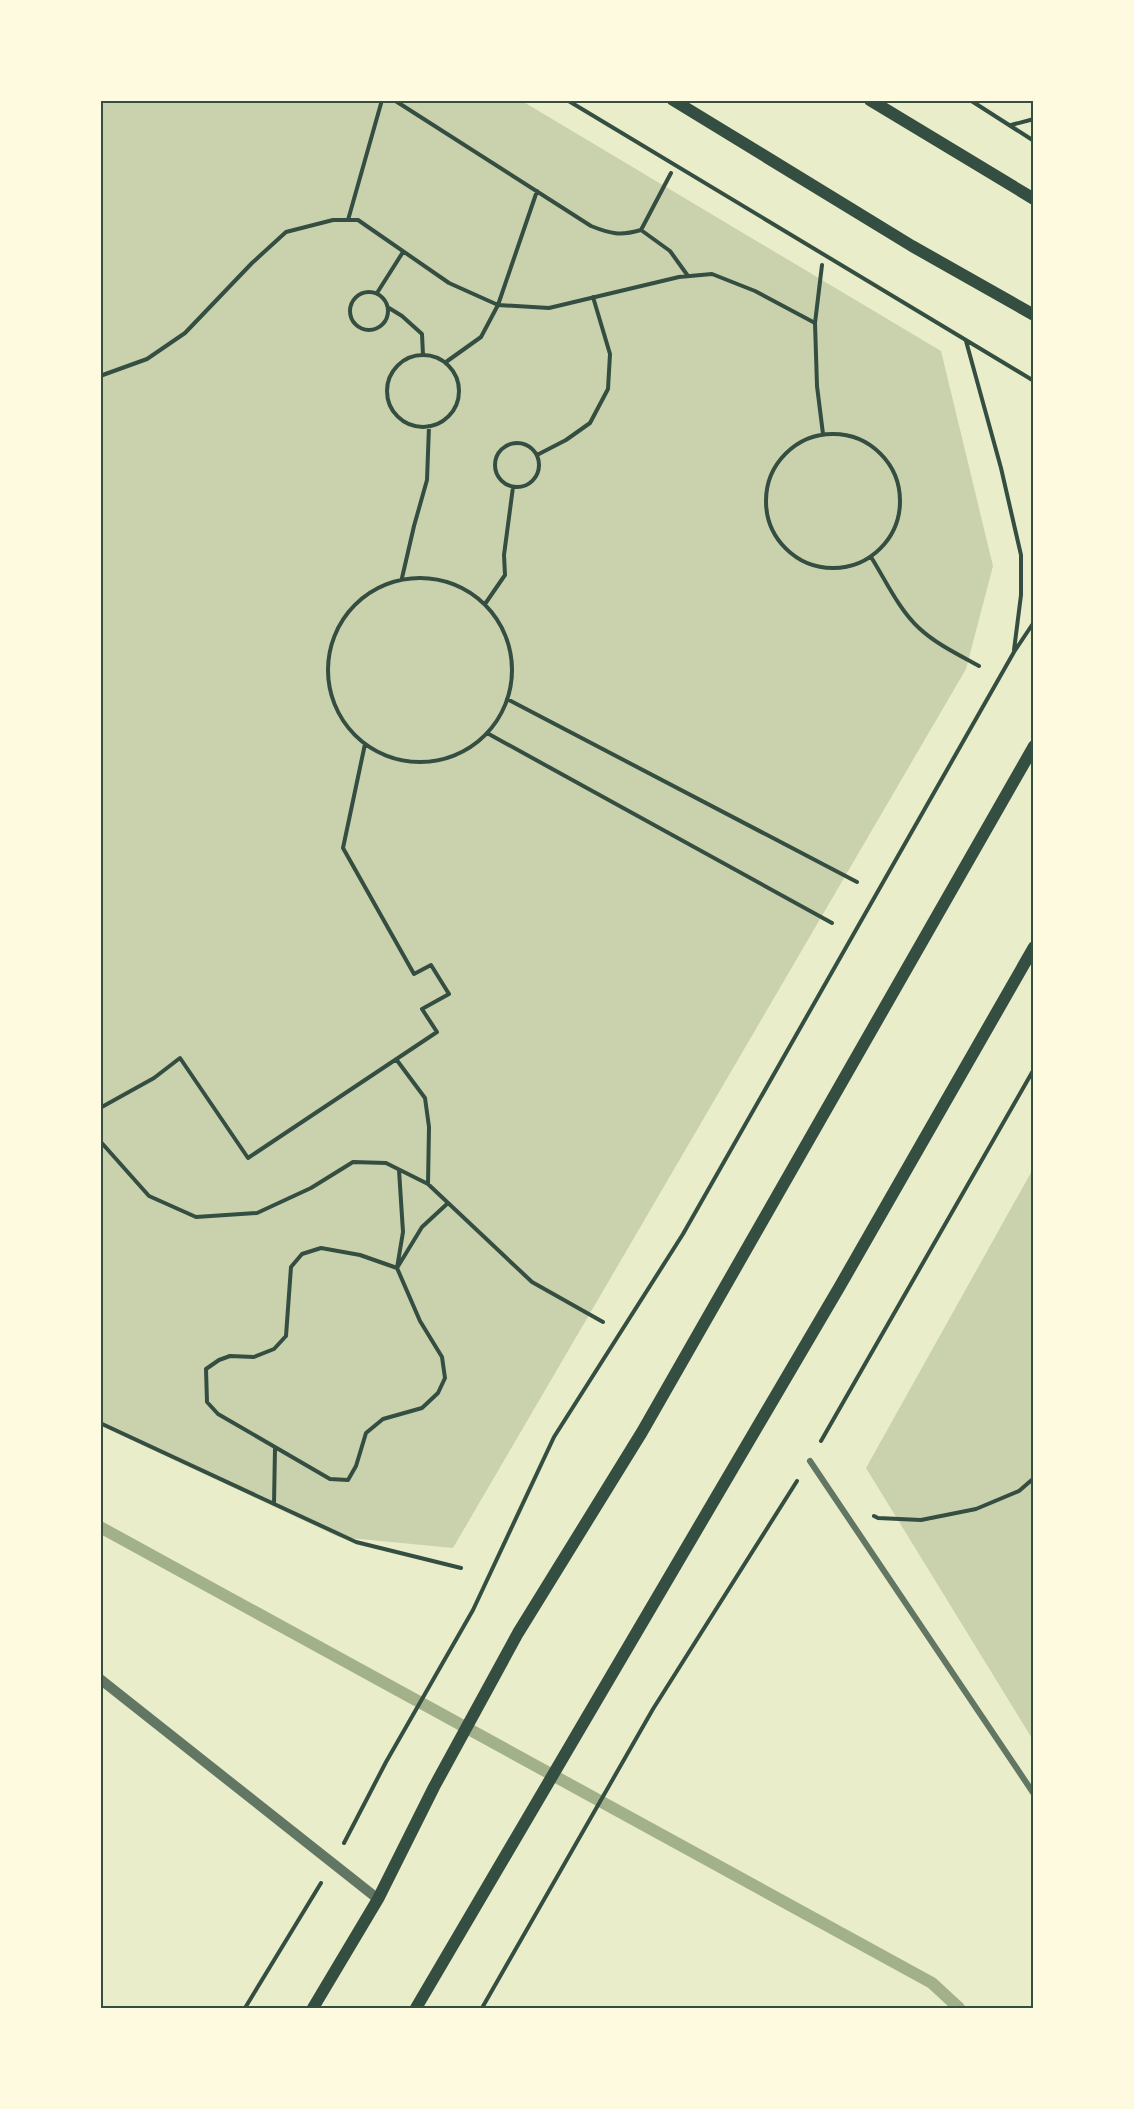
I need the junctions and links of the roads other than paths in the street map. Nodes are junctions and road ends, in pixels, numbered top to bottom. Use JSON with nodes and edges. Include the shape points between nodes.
{"nodes":[{"id":1,"x":674,"y":100,"type":"edge"},
{"id":2,"x":870,"y":100,"type":"edge"},
{"id":3,"x":1034,"y":199,"type":"edge"},
{"id":4,"x":1034,"y":315,"type":"edge"},
{"id":5,"x":1034,"y":746,"type":"edge"},
{"id":6,"x":1034,"y":947,"type":"edge"},
{"id":7,"x":810,"y":1461,"type":"road end"},
{"id":8,"x":100,"y":1679,"type":"edge"},
{"id":9,"x":1034,"y":1794,"type":"edge"},
{"id":10,"x":378,"y":1899,"type":"junction"},
{"id":11,"x":313,"y":2008,"type":"edge"},
{"id":12,"x":416,"y":2008,"type":"edge"}],
"edges":[{"from":1,"to":4,"type":"main road","via":[[912,246]]},
{"from":2,"to":3,"type":"main road"},
{"from":5,"to":10,"type":"main road","via":[[642,1432],[518,1633]]},
{"from":6,"to":12,"type":"main road"},
{"from":7,"to":9,"type":"street"},
{"from":8,"to":10,"type":"street"},
{"from":10,"to":11,"type":"main road"}]}
